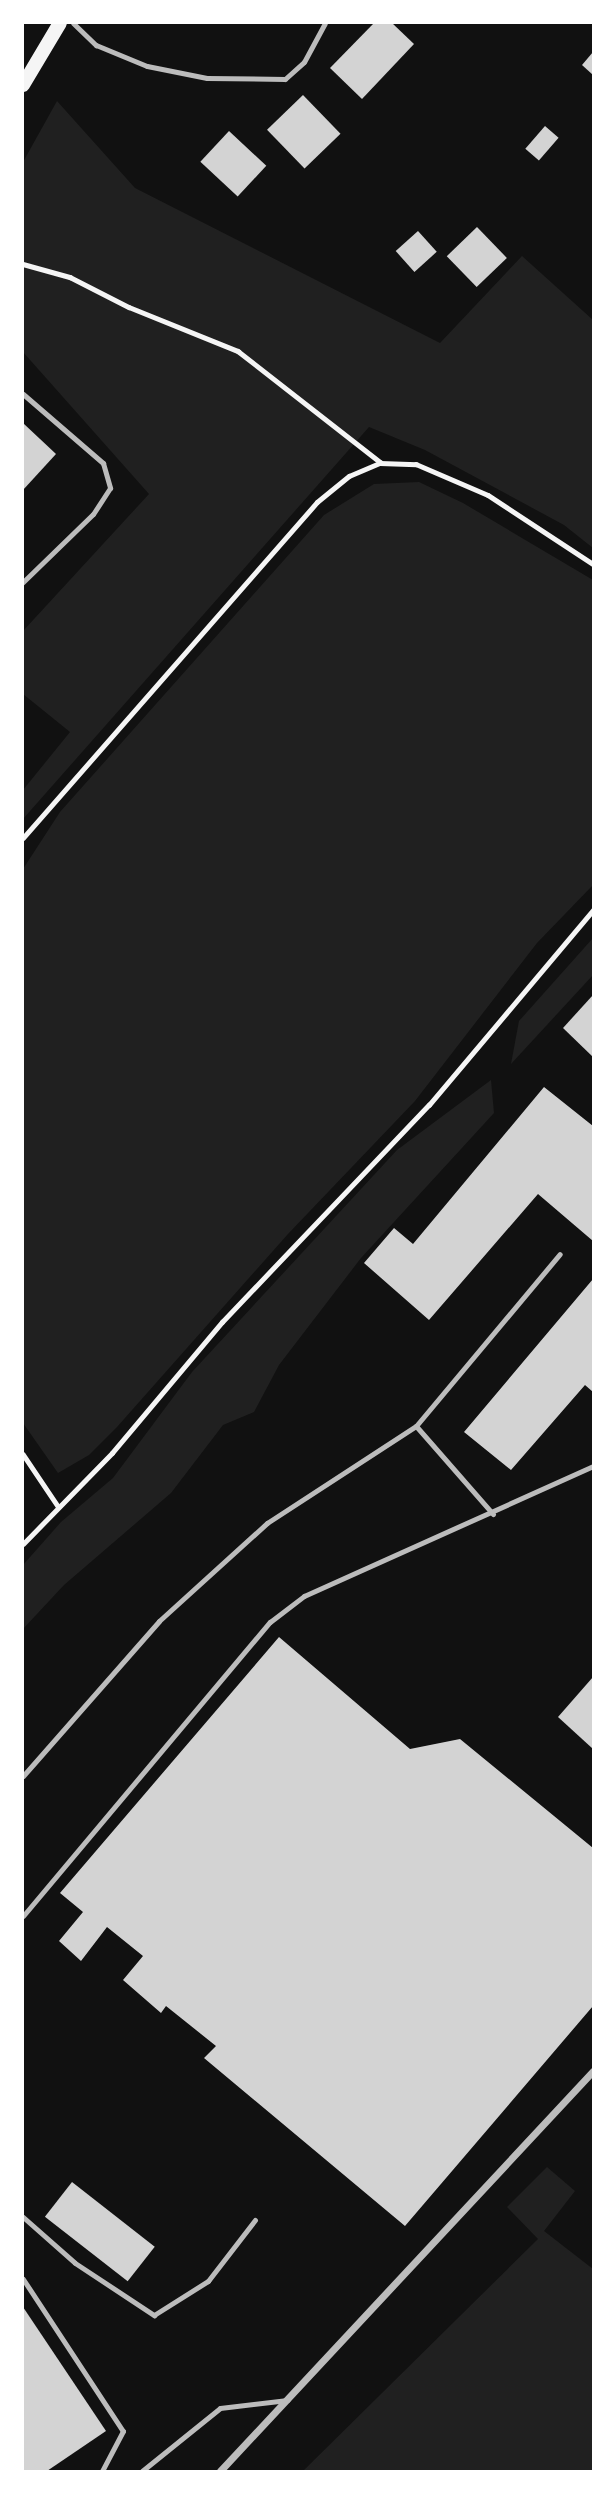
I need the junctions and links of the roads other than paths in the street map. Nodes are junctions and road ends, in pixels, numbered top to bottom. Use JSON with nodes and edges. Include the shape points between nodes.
{"nodes":[{"id":1,"x":60,"y":23,"type":"edge"},
{"id":2,"x":73,"y":23,"type":"edge"},
{"id":3,"x":326,"y":23,"type":"edge"},
{"id":4,"x":23,"y":85,"type":"edge"},
{"id":5,"x":23,"y":394,"type":"edge"},
{"id":6,"x":23,"y":582,"type":"edge"},
{"id":7,"x":560,"y":1254,"type":"dead end"},
{"id":8,"x":416,"y":1426,"type":"junction"},
{"id":9,"x":593,"y":1466,"type":"edge"},
{"id":10,"x":493,"y":1514,"type":"junction"},
{"id":11,"x":23,"y":1776,"type":"edge"},
{"id":12,"x":23,"y":1916,"type":"edge"},
{"id":13,"x":593,"y":2071,"type":"edge"},
{"id":14,"x":23,"y":2217,"type":"edge"},
{"id":15,"x":255,"y":2220,"type":"dead end"},
{"id":16,"x":23,"y":2279,"type":"edge"},
{"id":17,"x":288,"y":2400,"type":"junction"},
{"id":18,"x":102,"y":2471,"type":"edge"},
{"id":19,"x":142,"y":2471,"type":"edge"},
{"id":20,"x":220,"y":2471,"type":"edge"}],
"edges":[{"from":1,"to":4,"type":"main road"},
{"from":2,"to":3,"type":"lane","via":[[96,45],[148,66],[207,78],[246,79],[285,79],[304,62]]},
{"from":5,"to":6,"type":"lane","via":[[103,463],[110,488],[93,514]]},
{"from":7,"to":8,"type":"lane"},
{"from":8,"to":10,"type":"lane"},
{"from":8,"to":11,"type":"lane","via":[[267,1523],[159,1621]]},
{"from":9,"to":10,"type":"lane"},
{"from":10,"to":12,"type":"lane","via":[[304,1596],[270,1622]]},
{"from":13,"to":17,"type":"street"},
{"from":14,"to":15,"type":"lane","via":[[75,2263],[154,2315],[208,2281]]},
{"from":16,"to":18,"type":"lane","via":[[123,2431]]},
{"from":17,"to":19,"type":"lane","via":[[220,2408]]},
{"from":17,"to":20,"type":"street"}]}
